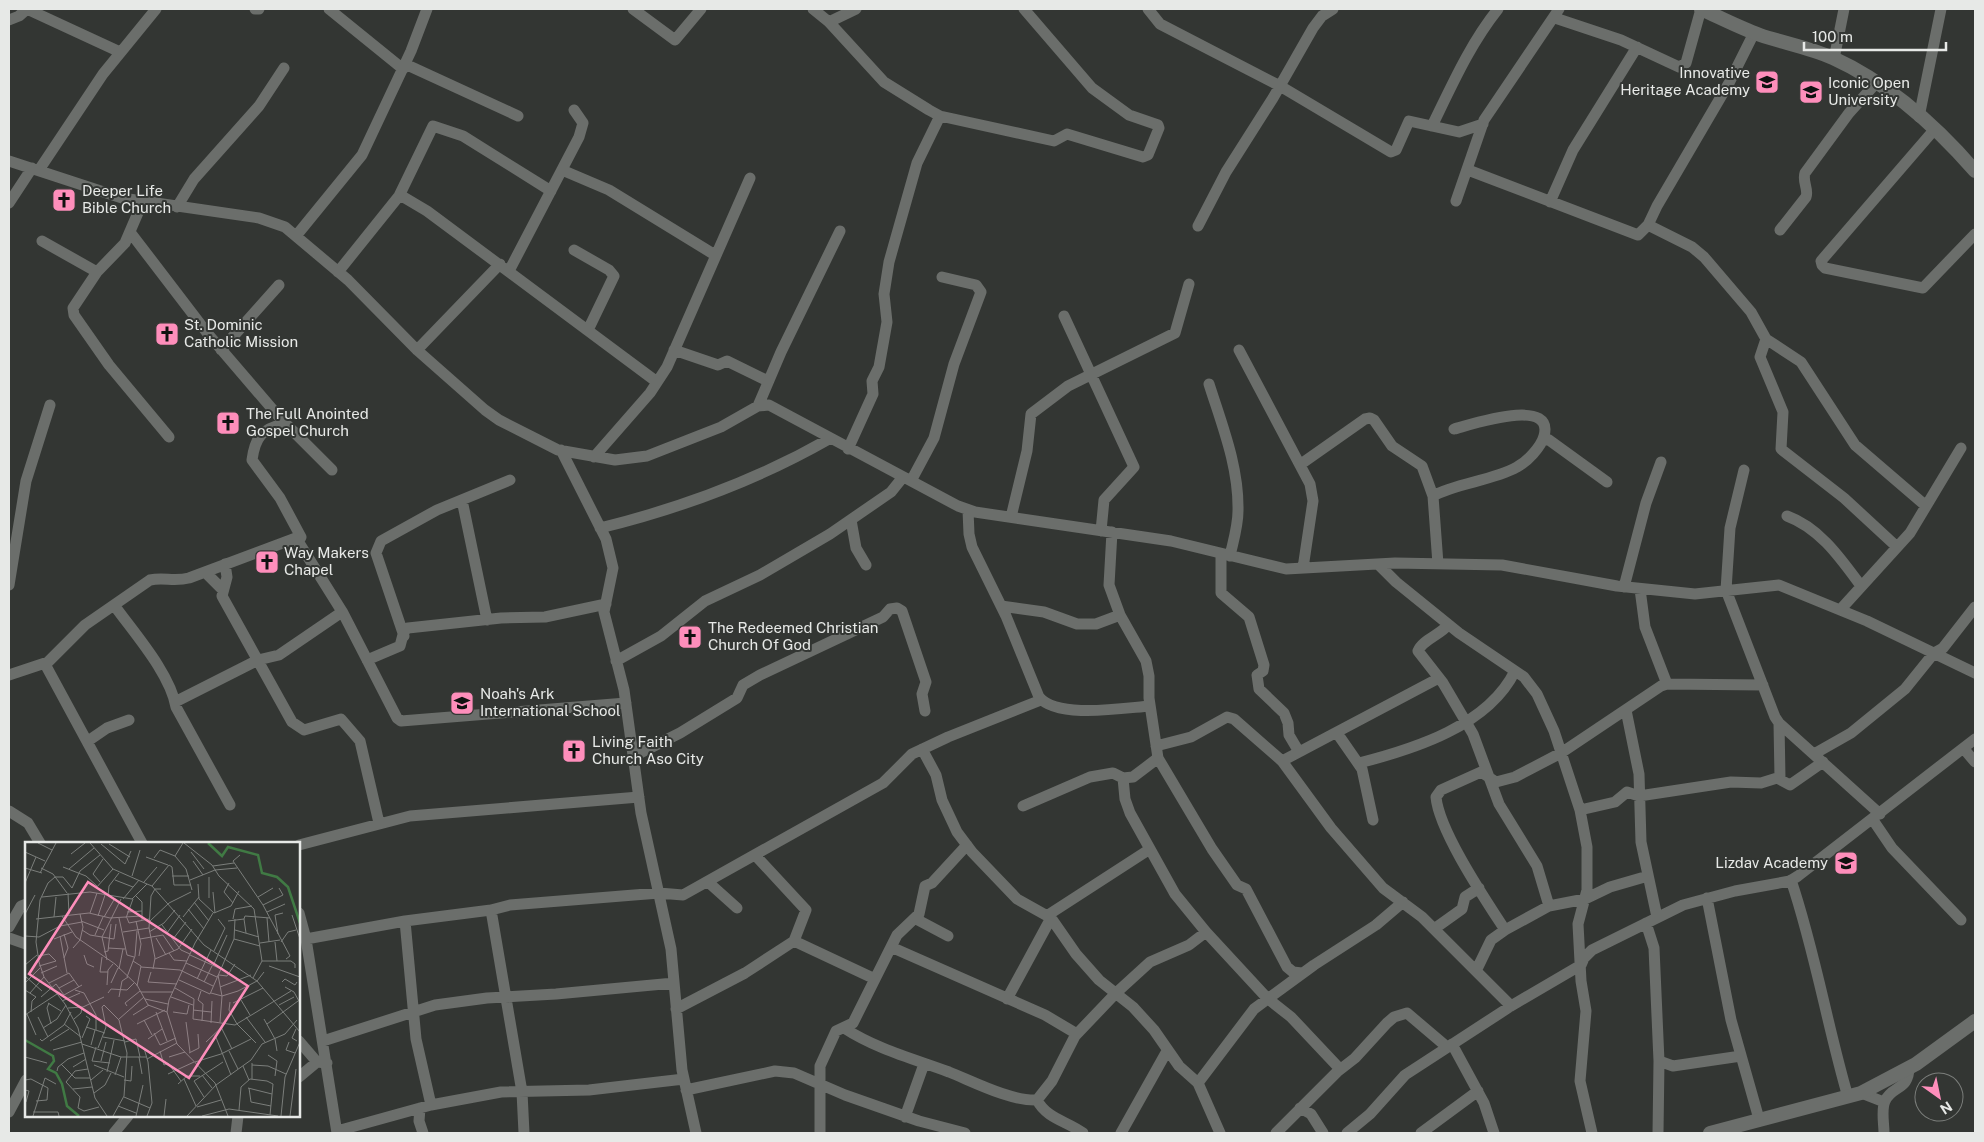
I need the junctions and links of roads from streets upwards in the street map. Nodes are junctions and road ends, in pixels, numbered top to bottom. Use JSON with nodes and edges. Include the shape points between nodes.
{"nodes":[{"id":1,"x":27,"y":9,"type":"edge"},
{"id":2,"x":156,"y":9,"type":"edge"},
{"id":3,"x":329,"y":9,"type":"edge"},
{"id":4,"x":427,"y":9,"type":"edge"},
{"id":5,"x":634,"y":9,"type":"edge"},
{"id":6,"x":701,"y":9,"type":"edge"},
{"id":7,"x":813,"y":9,"type":"edge"},
{"id":8,"x":856,"y":9,"type":"edge"},
{"id":9,"x":1024,"y":9,"type":"edge"},
{"id":10,"x":1148,"y":9,"type":"edge"},
{"id":11,"x":1498,"y":9,"type":"edge"},
{"id":12,"x":1701,"y":9,"type":"edge"},
{"id":13,"x":1844,"y":9,"type":"edge"},
{"id":14,"x":1941,"y":9,"type":"edge"},
{"id":15,"x":1329,"y":10,"type":"edge"},
{"id":16,"x":1557,"y":13,"type":"edge"},
{"id":17,"x":9,"y":20,"type":"edge"},
{"id":18,"x":829,"y":22,"type":"junction"},
{"id":19,"x":1754,"y":32,"type":"junction"},
{"id":20,"x":1636,"y":47,"type":"junction"},
{"id":21,"x":120,"y":52,"type":"junction"},
{"id":22,"x":1834,"y":59,"type":"junction"},
{"id":23,"x":404,"y":66,"type":"junction"},
{"id":24,"x":284,"y":68,"type":"dead end"},
{"id":25,"x":1877,"y":82,"type":"junction"},
{"id":26,"x":1280,"y":86,"type":"junction"},
{"id":27,"x":574,"y":110,"type":"dead end"},
{"id":28,"x":518,"y":116,"type":"dead end"},
{"id":29,"x":940,"y":116,"type":"junction"},
{"id":30,"x":1919,"y":116,"type":"junction"},
{"id":31,"x":1483,"y":124,"type":"junction"},
{"id":32,"x":1432,"y":126,"type":"junction"},
{"id":33,"x":1934,"y":130,"type":"junction"},
{"id":34,"x":1462,"y":131,"type":"junction"},
{"id":35,"x":1476,"y":145,"type":"junction"},
{"id":36,"x":9,"y":160,"type":"edge"},
{"id":37,"x":35,"y":169,"type":"junction"},
{"id":38,"x":562,"y":170,"type":"junction"},
{"id":39,"x":1468,"y":170,"type":"junction"},
{"id":40,"x":1975,"y":171,"type":"edge"},
{"id":41,"x":750,"y":178,"type":"dead end"},
{"id":42,"x":551,"y":190,"type":"junction"},
{"id":43,"x":400,"y":195,"type":"junction"},
{"id":44,"x":142,"y":201,"type":"junction"},
{"id":45,"x":1456,"y":201,"type":"dead end"},
{"id":46,"x":1550,"y":202,"type":"junction"},
{"id":47,"x":9,"y":203,"type":"edge"},
{"id":48,"x":177,"y":207,"type":"junction"},
{"id":49,"x":1648,"y":225,"type":"junction"},
{"id":50,"x":1198,"y":226,"type":"dead end"},
{"id":51,"x":1780,"y":230,"type":"dead end"},
{"id":52,"x":840,"y":231,"type":"dead end"},
{"id":53,"x":130,"y":232,"type":"junction"},
{"id":54,"x":1975,"y":234,"type":"edge"},
{"id":55,"x":296,"y":236,"type":"junction"},
{"id":56,"x":42,"y":241,"type":"dead end"},
{"id":57,"x":574,"y":250,"type":"dead end"},
{"id":58,"x":715,"y":255,"type":"junction"},
{"id":59,"x":504,"y":268,"type":"junction"},
{"id":60,"x":97,"y":272,"type":"junction"},
{"id":61,"x":338,"y":272,"type":"junction"},
{"id":62,"x":942,"y":277,"type":"dead end"},
{"id":63,"x":1189,"y":284,"type":"dead end"},
{"id":64,"x":279,"y":285,"type":"dead end"},
{"id":65,"x":1064,"y":316,"type":"dead end"},
{"id":66,"x":588,"y":330,"type":"junction"},
{"id":67,"x":1766,"y":339,"type":"junction"},
{"id":68,"x":221,"y":350,"type":"junction"},
{"id":69,"x":417,"y":350,"type":"junction"},
{"id":70,"x":674,"y":350,"type":"junction"},
{"id":71,"x":1239,"y":350,"type":"dead end"},
{"id":72,"x":1092,"y":376,"type":"junction"},
{"id":73,"x":768,"y":381,"type":"junction"},
{"id":74,"x":657,"y":382,"type":"junction"},
{"id":75,"x":1209,"y":384,"type":"dead end"},
{"id":76,"x":50,"y":405,"type":"dead end"},
{"id":77,"x":758,"y":406,"type":"junction"},
{"id":78,"x":285,"y":423,"type":"junction"},
{"id":79,"x":1454,"y":429,"type":"dead end"},
{"id":80,"x":169,"y":437,"type":"dead end"},
{"id":81,"x":829,"y":439,"type":"junction"},
{"id":82,"x":1544,"y":439,"type":"junction"},
{"id":83,"x":1961,"y":448,"type":"dead end"},
{"id":84,"x":848,"y":449,"type":"junction"},
{"id":85,"x":561,"y":450,"type":"junction"},
{"id":86,"x":594,"y":456,"type":"junction"},
{"id":87,"x":1661,"y":462,"type":"dead end"},
{"id":88,"x":1301,"y":464,"type":"junction"},
{"id":89,"x":332,"y":470,"type":"dead end"},
{"id":90,"x":1744,"y":470,"type":"dead end"},
{"id":91,"x":907,"y":479,"type":"junction"},
{"id":92,"x":510,"y":480,"type":"dead end"},
{"id":93,"x":1607,"y":482,"type":"dead end"},
{"id":94,"x":1434,"y":496,"type":"junction"},
{"id":95,"x":462,"y":500,"type":"junction"},
{"id":96,"x":1926,"y":506,"type":"junction"},
{"id":97,"x":968,"y":510,"type":"junction"},
{"id":98,"x":1787,"y":516,"type":"dead end"},
{"id":99,"x":1010,"y":517,"type":"junction"},
{"id":100,"x":851,"y":520,"type":"junction"},
{"id":101,"x":13,"y":522,"type":"edge"},
{"id":102,"x":600,"y":528,"type":"junction"},
{"id":103,"x":1106,"y":532,"type":"junction"},
{"id":104,"x":299,"y":541,"type":"junction"},
{"id":105,"x":1897,"y":548,"type":"junction"},
{"id":106,"x":1226,"y":555,"type":"junction"},
{"id":107,"x":225,"y":564,"type":"junction"},
{"id":108,"x":1378,"y":564,"type":"junction"},
{"id":109,"x":1438,"y":564,"type":"junction"},
{"id":110,"x":866,"y":565,"type":"dead end"},
{"id":111,"x":1303,"y":568,"type":"junction"},
{"id":112,"x":204,"y":572,"type":"junction"},
{"id":113,"x":9,"y":585,"type":"edge"},
{"id":114,"x":1861,"y":586,"type":"junction"},
{"id":115,"x":1624,"y":587,"type":"junction"},
{"id":116,"x":1640,"y":589,"type":"junction"},
{"id":117,"x":223,"y":590,"type":"junction"},
{"id":118,"x":1726,"y":590,"type":"junction"},
{"id":119,"x":606,"y":604,"type":"junction"},
{"id":120,"x":114,"y":605,"type":"junction"},
{"id":121,"x":1001,"y":606,"type":"junction"},
{"id":122,"x":1975,"y":607,"type":"edge"},
{"id":123,"x":1840,"y":610,"type":"junction"},
{"id":124,"x":342,"y":612,"type":"junction"},
{"id":125,"x":1120,"y":616,"type":"junction"},
{"id":126,"x":487,"y":620,"type":"junction"},
{"id":127,"x":1448,"y":625,"type":"junction"},
{"id":128,"x":404,"y":636,"type":"junction"},
{"id":129,"x":1934,"y":653,"type":"junction"},
{"id":130,"x":258,"y":660,"type":"junction"},
{"id":131,"x":367,"y":660,"type":"junction"},
{"id":132,"x":616,"y":661,"type":"junction"},
{"id":133,"x":45,"y":664,"type":"junction"},
{"id":134,"x":1515,"y":671,"type":"junction"},
{"id":135,"x":1975,"y":673,"type":"edge"},
{"id":136,"x":9,"y":676,"type":"edge"},
{"id":137,"x":1439,"y":678,"type":"junction"},
{"id":138,"x":1667,"y":684,"type":"junction"},
{"id":139,"x":1763,"y":685,"type":"junction"},
{"id":140,"x":1041,"y":700,"type":"junction"},
{"id":141,"x":175,"y":702,"type":"junction"},
{"id":142,"x":626,"y":703,"type":"junction"},
{"id":143,"x":1150,"y":706,"type":"junction"},
{"id":144,"x":1626,"y":710,"type":"junction"},
{"id":145,"x":925,"y":711,"type":"dead end"},
{"id":146,"x":129,"y":720,"type":"dead end"},
{"id":147,"x":1465,"y":723,"type":"junction"},
{"id":148,"x":1778,"y":724,"type":"junction"},
{"id":149,"x":1337,"y":732,"type":"junction"},
{"id":150,"x":1975,"y":739,"type":"edge"},
{"id":151,"x":88,"y":741,"type":"junction"},
{"id":152,"x":1156,"y":746,"type":"junction"},
{"id":153,"x":922,"y":749,"type":"junction"},
{"id":154,"x":1964,"y":749,"type":"junction"},
{"id":155,"x":1299,"y":752,"type":"junction"},
{"id":156,"x":1561,"y":752,"type":"junction"},
{"id":157,"x":1814,"y":754,"type":"junction"},
{"id":158,"x":634,"y":756,"type":"junction"},
{"id":159,"x":1158,"y":758,"type":"junction"},
{"id":160,"x":1282,"y":762,"type":"junction"},
{"id":161,"x":1823,"y":762,"type":"junction"},
{"id":162,"x":1975,"y":762,"type":"edge"},
{"id":163,"x":1358,"y":763,"type":"junction"},
{"id":164,"x":1123,"y":778,"type":"junction"},
{"id":165,"x":1780,"y":778,"type":"junction"},
{"id":166,"x":1492,"y":780,"type":"junction"},
{"id":167,"x":1639,"y":796,"type":"junction"},
{"id":168,"x":639,"y":797,"type":"junction"},
{"id":169,"x":230,"y":805,"type":"dead end"},
{"id":170,"x":1023,"y":806,"type":"dead end"},
{"id":171,"x":1580,"y":810,"type":"junction"},
{"id":172,"x":9,"y":811,"type":"edge"},
{"id":173,"x":1876,"y":817,"type":"junction"},
{"id":174,"x":1373,"y":820,"type":"dead end"},
{"id":175,"x":379,"y":823,"type":"junction"},
{"id":176,"x":39,"y":842,"type":"edge"},
{"id":177,"x":141,"y":842,"type":"edge"},
{"id":178,"x":300,"y":845,"type":"edge"},
{"id":179,"x":967,"y":846,"type":"junction"},
{"id":180,"x":1150,"y":849,"type":"junction"},
{"id":181,"x":756,"y":856,"type":"junction"},
{"id":182,"x":1648,"y":876,"type":"junction"},
{"id":183,"x":1791,"y":880,"type":"junction"},
{"id":184,"x":708,"y":882,"type":"junction"},
{"id":185,"x":1479,"y":888,"type":"junction"},
{"id":186,"x":659,"y":893,"type":"junction"},
{"id":187,"x":1707,"y":898,"type":"junction"},
{"id":188,"x":1585,"y":899,"type":"junction"},
{"id":189,"x":1402,"y":902,"type":"junction"},
{"id":190,"x":25,"y":904,"type":"edge"},
{"id":191,"x":1549,"y":906,"type":"junction"},
{"id":192,"x":737,"y":908,"type":"dead end"},
{"id":193,"x":490,"y":910,"type":"junction"},
{"id":194,"x":1050,"y":916,"type":"junction"},
{"id":195,"x":300,"y":917,"type":"edge"},
{"id":196,"x":1657,"y":917,"type":"junction"},
{"id":197,"x":916,"y":919,"type":"junction"},
{"id":198,"x":1961,"y":920,"type":"dead end"},
{"id":199,"x":405,"y":921,"type":"junction"},
{"id":200,"x":1646,"y":923,"type":"junction"},
{"id":201,"x":9,"y":928,"type":"edge"},
{"id":202,"x":1434,"y":930,"type":"junction"},
{"id":203,"x":1504,"y":930,"type":"junction"},
{"id":204,"x":1206,"y":932,"type":"junction"},
{"id":205,"x":948,"y":936,"type":"dead end"},
{"id":206,"x":9,"y":938,"type":"edge"},
{"id":207,"x":306,"y":939,"type":"junction"},
{"id":208,"x":794,"y":941,"type":"junction"},
{"id":209,"x":25,"y":944,"type":"edge"},
{"id":210,"x":892,"y":947,"type":"junction"},
{"id":211,"x":1581,"y":965,"type":"junction"},
{"id":212,"x":1287,"y":967,"type":"junction"},
{"id":213,"x":1476,"y":971,"type":"junction"},
{"id":214,"x":1302,"y":973,"type":"junction"},
{"id":215,"x":874,"y":979,"type":"junction"},
{"id":216,"x":674,"y":983,"type":"junction"},
{"id":217,"x":1283,"y":987,"type":"junction"},
{"id":218,"x":1116,"y":993,"type":"junction"},
{"id":219,"x":505,"y":997,"type":"junction"},
{"id":220,"x":1267,"y":998,"type":"junction"},
{"id":221,"x":1007,"y":999,"type":"junction"},
{"id":222,"x":1511,"y":1006,"type":"junction"},
{"id":223,"x":676,"y":1009,"type":"junction"},
{"id":224,"x":412,"y":1012,"type":"junction"},
{"id":225,"x":1975,"y":1021,"type":"edge"},
{"id":226,"x":844,"y":1028,"type":"junction"},
{"id":227,"x":1077,"y":1034,"type":"junction"},
{"id":228,"x":323,"y":1041,"type":"junction"},
{"id":229,"x":300,"y":1042,"type":"edge"},
{"id":230,"x":1450,"y":1045,"type":"junction"},
{"id":231,"x":1167,"y":1050,"type":"junction"},
{"id":232,"x":1741,"y":1056,"type":"junction"},
{"id":233,"x":1659,"y":1061,"type":"junction"},
{"id":234,"x":322,"y":1063,"type":"junction"},
{"id":235,"x":924,"y":1064,"type":"junction"},
{"id":236,"x":820,"y":1066,"type":"junction"},
{"id":237,"x":1909,"y":1068,"type":"junction"},
{"id":238,"x":1340,"y":1069,"type":"junction"},
{"id":239,"x":300,"y":1076,"type":"edge"},
{"id":240,"x":804,"y":1076,"type":"junction"},
{"id":241,"x":25,"y":1082,"type":"edge"},
{"id":242,"x":1198,"y":1083,"type":"junction"},
{"id":243,"x":685,"y":1084,"type":"junction"},
{"id":244,"x":820,"y":1086,"type":"junction"},
{"id":245,"x":1478,"y":1091,"type":"junction"},
{"id":246,"x":522,"y":1092,"type":"junction"},
{"id":247,"x":1854,"y":1095,"type":"junction"},
{"id":248,"x":1309,"y":1098,"type":"junction"},
{"id":249,"x":1037,"y":1100,"type":"junction"},
{"id":250,"x":1884,"y":1102,"type":"junction"},
{"id":251,"x":426,"y":1106,"type":"junction"},
{"id":252,"x":1300,"y":1108,"type":"junction"},
{"id":253,"x":9,"y":1112,"type":"edge"},
{"id":254,"x":1311,"y":1114,"type":"junction"},
{"id":255,"x":127,"y":1117,"type":"edge"},
{"id":256,"x":238,"y":1117,"type":"edge"},
{"id":257,"x":905,"y":1117,"type":"junction"},
{"id":258,"x":1759,"y":1119,"type":"junction"},
{"id":259,"x":919,"y":1121,"type":"junction"},
{"id":260,"x":1734,"y":1130,"type":"edge"},
{"id":261,"x":337,"y":1132,"type":"edge"},
{"id":262,"x":114,"y":1133,"type":"edge"},
{"id":263,"x":236,"y":1133,"type":"edge"},
{"id":264,"x":423,"y":1133,"type":"edge"},
{"id":265,"x":524,"y":1133,"type":"edge"},
{"id":266,"x":696,"y":1133,"type":"edge"},
{"id":267,"x":820,"y":1133,"type":"edge"},
{"id":268,"x":919,"y":1133,"type":"edge"},
{"id":269,"x":965,"y":1133,"type":"edge"},
{"id":270,"x":1083,"y":1133,"type":"edge"},
{"id":271,"x":1121,"y":1133,"type":"edge"},
{"id":272,"x":1220,"y":1133,"type":"edge"},
{"id":273,"x":1276,"y":1133,"type":"edge"},
{"id":274,"x":1323,"y":1133,"type":"edge"},
{"id":275,"x":1347,"y":1133,"type":"edge"},
{"id":276,"x":1421,"y":1133,"type":"edge"},
{"id":277,"x":1494,"y":1133,"type":"edge"},
{"id":278,"x":1592,"y":1133,"type":"edge"},
{"id":279,"x":1658,"y":1133,"type":"edge"},
{"id":280,"x":1710,"y":1133,"type":"edge"},
{"id":281,"x":1884,"y":1133,"type":"edge"}],
"edges":[{"from":1,"to":17,"type":"street"},
{"from":1,"to":21,"type":"street"},
{"from":2,"to":21,"type":"street"},
{"from":3,"to":23,"type":"street"},
{"from":4,"to":23,"type":"street"},
{"from":5,"to":6,"type":"street","via":[[675,40]]},
{"from":7,"to":18,"type":"street"},
{"from":8,"to":18,"type":"street"},
{"from":9,"to":29,"type":"street","via":[[1092,88],[1129,115],[1158,125],[1149,153],[1143,157],[1067,134],[1054,141]]},
{"from":10,"to":26,"type":"street","via":[[1160,24]]},
{"from":11,"to":32,"type":"street","via":[[1458,70]]},
{"from":12,"to":19,"type":"street"},
{"from":12,"to":20,"type":"street","via":[[1684,66],[1679,67]]},
{"from":13,"to":22,"type":"street"},
{"from":14,"to":30,"type":"street"},
{"from":15,"to":26,"type":"street","via":[[1318,20]]},
{"from":16,"to":20,"type":"street","via":[[1603,36],[1609,35]]},
{"from":16,"to":31,"type":"street"},
{"from":18,"to":29,"type":"street","via":[[884,82]]},
{"from":19,"to":22,"type":"street"},
{"from":19,"to":49,"type":"street","via":[[1729,83]]},
{"from":20,"to":46,"type":"street","via":[[1573,150]]},
{"from":21,"to":37,"type":"street"},
{"from":22,"to":25,"type":"street"},
{"from":23,"to":28,"type":"street"},
{"from":23,"to":55,"type":"street","via":[[357,163]]},
{"from":24,"to":48,"type":"street","via":[[259,106],[194,179]]},
{"from":25,"to":30,"type":"street","via":[[1891,90]]},
{"from":25,"to":51,"type":"street","via":[[1849,113],[1805,174],[1806,197]]},
{"from":26,"to":32,"type":"street","via":[[1392,152],[1410,121]]},
{"from":26,"to":50,"type":"street","via":[[1226,172]]},
{"from":27,"to":38,"type":"street","via":[[583,123]]},
{"from":29,"to":84,"type":"street","via":[[917,163],[889,262],[884,294],[887,322],[879,366],[872,381],[873,394]]},
{"from":30,"to":33,"type":"street"},
{"from":31,"to":34,"type":"street"},
{"from":31,"to":35,"type":"street"},
{"from":32,"to":34,"type":"street"},
{"from":33,"to":40,"type":"street"},
{"from":33,"to":54,"type":"street","via":[[1821,261],[1822,265],[1923,288]]},
{"from":34,"to":35,"type":"street"},
{"from":35,"to":39,"type":"street"},
{"from":36,"to":37,"type":"street"},
{"from":37,"to":44,"type":"street","via":[[122,198]]},
{"from":37,"to":47,"type":"street"},
{"from":38,"to":42,"type":"street"},
{"from":38,"to":58,"type":"street","via":[[609,190]]},
{"from":39,"to":45,"type":"street"},
{"from":39,"to":46,"type":"street"},
{"from":41,"to":58,"type":"street"},
{"from":42,"to":43,"type":"street","via":[[463,136],[436,125]]},
{"from":42,"to":59,"type":"street"},
{"from":43,"to":59,"type":"street"},
{"from":43,"to":61,"type":"street"},
{"from":44,"to":48,"type":"street"},
{"from":44,"to":53,"type":"street"},
{"from":46,"to":49,"type":"street","via":[[1633,235]]},
{"from":48,"to":55,"type":"street","via":[[259,218]]},
{"from":49,"to":67,"type":"street","via":[[1692,247],[1704,257],[1751,312]]},
{"from":52,"to":73,"type":"street"},
{"from":53,"to":60,"type":"street","via":[[125,243]]},
{"from":53,"to":68,"type":"street"},
{"from":55,"to":61,"type":"street"},
{"from":56,"to":60,"type":"street"},
{"from":57,"to":66,"type":"street","via":[[614,276]]},
{"from":58,"to":70,"type":"street"},
{"from":59,"to":66,"type":"street"},
{"from":59,"to":69,"type":"street"},
{"from":60,"to":80,"type":"street","via":[[73,308],[74,315],[109,365]]},
{"from":61,"to":69,"type":"street"},
{"from":62,"to":91,"type":"street","via":[[976,285],[981,292],[954,364],[934,438]]},
{"from":63,"to":72,"type":"street","via":[[1175,334]]},
{"from":64,"to":68,"type":"street"},
{"from":65,"to":72,"type":"street"},
{"from":66,"to":74,"type":"street"},
{"from":67,"to":96,"type":"street","via":[[1801,362],[1855,445]]},
{"from":67,"to":105,"type":"street","via":[[1760,356],[1783,412],[1781,449],[1844,498]]},
{"from":68,"to":78,"type":"street"},
{"from":69,"to":85,"type":"street","via":[[498,420]]},
{"from":70,"to":73,"type":"street","via":[[718,365],[727,361]]},
{"from":70,"to":74,"type":"street"},
{"from":71,"to":88,"type":"street"},
{"from":72,"to":99,"type":"street","via":[[1068,386],[1029,416],[1028,444]]},
{"from":72,"to":103,"type":"street","via":[[1134,467],[1104,500]]},
{"from":73,"to":77,"type":"street"},
{"from":74,"to":86,"type":"street"},
{"from":75,"to":106,"type":"street","via":[[1237,479],[1238,512]]},
{"from":76,"to":101,"type":"street"},
{"from":77,"to":81,"type":"street","via":[[769,405]]},
{"from":77,"to":86,"type":"street","via":[[722,427],[647,456],[615,460]]},
{"from":78,"to":89,"type":"street"},
{"from":78,"to":104,"type":"street","via":[[270,427],[254,444],[252,460],[280,498],[301,537]]},
{"from":79,"to":82,"type":"street","via":[[1502,417],[1534,415],[1544,424]]},
{"from":81,"to":84,"type":"street"},
{"from":81,"to":102,"type":"street","via":[[803,454],[721,489]]},
{"from":82,"to":93,"type":"street"},
{"from":82,"to":94,"type":"street","via":[[1518,467]]},
{"from":83,"to":96,"type":"street"},
{"from":84,"to":91,"type":"street"},
{"from":85,"to":86,"type":"street"},
{"from":85,"to":102,"type":"street"},
{"from":87,"to":115,"type":"street","via":[[1646,503]]},
{"from":88,"to":94,"type":"street","via":[[1370,418],[1392,446],[1422,466]]},
{"from":88,"to":111,"type":"street","via":[[1313,501]]},
{"from":90,"to":118,"type":"street","via":[[1730,528]]},
{"from":91,"to":97,"type":"street"},
{"from":91,"to":100,"type":"street"},
{"from":92,"to":95,"type":"street"},
{"from":94,"to":109,"type":"street"},
{"from":95,"to":126,"type":"street"},
{"from":95,"to":128,"type":"street","via":[[429,514],[381,541],[377,547],[381,570]]},
{"from":96,"to":105,"type":"street"},
{"from":97,"to":99,"type":"street"},
{"from":97,"to":121,"type":"street","via":[[972,547]]},
{"from":98,"to":114,"type":"street","via":[[1802,522],[1831,548]]},
{"from":99,"to":103,"type":"street"},
{"from":100,"to":110,"type":"street","via":[[856,548]]},
{"from":100,"to":132,"type":"street","via":[[760,574],[705,601],[661,636]]},
{"from":101,"to":113,"type":"street"},
{"from":102,"to":119,"type":"street","via":[[613,568]]},
{"from":103,"to":106,"type":"street","via":[[1171,541]]},
{"from":103,"to":125,"type":"street","via":[[1109,586]]},
{"from":104,"to":107,"type":"street","via":[[292,539]]},
{"from":104,"to":124,"type":"street"},
{"from":105,"to":114,"type":"street"},
{"from":106,"to":111,"type":"street","via":[[1286,569]]},
{"from":106,"to":155,"type":"street","via":[[1221,593],[1249,617],[1264,665],[1263,670],[1256,674],[1258,685],[1284,713],[1289,735]]},
{"from":107,"to":112,"type":"street"},
{"from":107,"to":117,"type":"street","via":[[227,577]]},
{"from":108,"to":109,"type":"street"},
{"from":108,"to":111,"type":"street"},
{"from":108,"to":127,"type":"street"},
{"from":109,"to":115,"type":"street","via":[[1502,565]]},
{"from":112,"to":117,"type":"street"},
{"from":112,"to":120,"type":"street","via":[[175,582],[161,578],[150,580]]},
{"from":114,"to":123,"type":"street"},
{"from":115,"to":116,"type":"street"},
{"from":116,"to":118,"type":"street","via":[[1695,594]]},
{"from":116,"to":138,"type":"street","via":[[1645,626]]},
{"from":117,"to":130,"type":"street","via":[[222,596]]},
{"from":118,"to":123,"type":"street","via":[[1779,585]]},
{"from":118,"to":139,"type":"street"},
{"from":119,"to":126,"type":"street","via":[[545,617]]},
{"from":119,"to":132,"type":"street","via":[[604,612]]},
{"from":120,"to":133,"type":"street","via":[[86,625]]},
{"from":120,"to":141,"type":"street","via":[[158,667]]},
{"from":121,"to":125,"type":"street","via":[[1044,612],[1077,624],[1096,624]]},
{"from":121,"to":140,"type":"street"},
{"from":122,"to":129,"type":"street","via":[[1943,648]]},
{"from":123,"to":129,"type":"street"},
{"from":124,"to":130,"type":"street","via":[[288,650]]},
{"from":124,"to":131,"type":"street"},
{"from":125,"to":143,"type":"street","via":[[1146,661]]},
{"from":126,"to":128,"type":"street","via":[[412,628],[404,631]]},
{"from":127,"to":134,"type":"street"},
{"from":127,"to":137,"type":"street","via":[[1418,649]]},
{"from":128,"to":131,"type":"street","via":[[400,646]]},
{"from":129,"to":135,"type":"street"},
{"from":129,"to":157,"type":"street","via":[[1892,700],[1851,733]]},
{"from":130,"to":141,"type":"street"},
{"from":130,"to":175,"type":"street","via":[[298,728],[312,729],[342,719],[358,737]]},
{"from":131,"to":142,"type":"street","via":[[401,720]]},
{"from":132,"to":142,"type":"street"},
{"from":133,"to":136,"type":"street"},
{"from":133,"to":151,"type":"street"},
{"from":134,"to":147,"type":"street","via":[[1502,692]]},
{"from":134,"to":156,"type":"street","via":[[1537,694]]},
{"from":137,"to":147,"type":"street"},
{"from":137,"to":149,"type":"street"},
{"from":138,"to":139,"type":"street"},
{"from":138,"to":144,"type":"street"},
{"from":139,"to":148,"type":"street"},
{"from":140,"to":143,"type":"street","via":[[1053,708],[1076,710]]},
{"from":140,"to":153,"type":"street"},
{"from":141,"to":169,"type":"street"},
{"from":142,"to":158,"type":"street"},
{"from":143,"to":152,"type":"street"},
{"from":144,"to":156,"type":"street"},
{"from":144,"to":167,"type":"street","via":[[1639,774]]},
{"from":145,"to":158,"type":"street","via":[[922,694],[926,682],[902,611],[890,609],[883,617],[760,675],[743,685],[737,698],[680,733]]},
{"from":146,"to":151,"type":"street","via":[[107,728]]},
{"from":147,"to":163,"type":"street","via":[[1411,749]]},
{"from":147,"to":166,"type":"street","via":[[1474,734]]},
{"from":148,"to":157,"type":"street"},
{"from":148,"to":165,"type":"street"},
{"from":149,"to":155,"type":"street"},
{"from":149,"to":163,"type":"street"},
{"from":150,"to":154,"type":"street"},
{"from":151,"to":177,"type":"street"},
{"from":152,"to":159,"type":"street"},
{"from":152,"to":160,"type":"street","via":[[1191,737],[1227,717],[1234,719]]},
{"from":153,"to":179,"type":"street","via":[[936,775],[942,800]]},
{"from":153,"to":181,"type":"street","via":[[900,764],[882,783]]},
{"from":154,"to":162,"type":"street"},
{"from":154,"to":173,"type":"street"},
{"from":155,"to":160,"type":"street"},
{"from":156,"to":166,"type":"street","via":[[1516,777]]},
{"from":156,"to":171,"type":"street"},
{"from":157,"to":161,"type":"street"},
{"from":158,"to":168,"type":"street"},
{"from":159,"to":164,"type":"street","via":[[1141,773]]},
{"from":159,"to":212,"type":"street","via":[[1212,849],[1237,885],[1246,889]]},
{"from":160,"to":189,"type":"street","via":[[1382,888]]},
{"from":161,"to":165,"type":"street","via":[[1793,784],[1787,784]]},
{"from":161,"to":173,"type":"street"},
{"from":163,"to":174,"type":"street","via":[[1366,781]]},
{"from":164,"to":170,"type":"street","via":[[1113,773],[1090,777]]},
{"from":164,"to":180,"type":"street","via":[[1125,799]]},
{"from":165,"to":167,"type":"street"},
{"from":166,"to":185,"type":"street","via":[[1481,772],[1441,790],[1436,797],[1437,809]]},
{"from":166,"to":191,"type":"street","via":[[1499,804],[1536,866]]},
{"from":167,"to":171,"type":"street","via":[[1628,792],[1610,804]]},
{"from":167,"to":182,"type":"street","via":[[1641,842]]},
{"from":168,"to":175,"type":"street","via":[[420,815]]},
{"from":168,"to":186,"type":"street"},
{"from":171,"to":188,"type":"street","via":[[1587,847]]},
{"from":172,"to":176,"type":"street","via":[[28,823]]},
{"from":173,"to":183,"type":"street"},
{"from":173,"to":198,"type":"street","via":[[1896,852]]},
{"from":175,"to":178,"type":"street"},
{"from":179,"to":194,"type":"street","via":[[1017,899]]},
{"from":179,"to":197,"type":"street","via":[[932,883],[925,886],[922,908]]},
{"from":180,"to":194,"type":"street"},
{"from":180,"to":204,"type":"street","via":[[1175,894]]},
{"from":181,"to":184,"type":"street"},
{"from":181,"to":208,"type":"street","via":[[806,910]]},
{"from":182,"to":188,"type":"street","via":[[1610,887]]},
{"from":182,"to":196,"type":"street"},
{"from":183,"to":187,"type":"street"},
{"from":183,"to":247,"type":"street","via":[[1809,933],[1833,1046]]},
{"from":184,"to":186,"type":"street","via":[[683,895]]},
{"from":184,"to":192,"type":"street"},
{"from":185,"to":202,"type":"street","via":[[1464,897],[1462,909]]},
{"from":185,"to":203,"type":"street"},
{"from":186,"to":193,"type":"street","via":[[510,905]]},
{"from":186,"to":216,"type":"street","via":[[671,949]]},
{"from":187,"to":196,"type":"street"},
{"from":187,"to":232,"type":"street"},
{"from":188,"to":191,"type":"street"},
{"from":188,"to":211,"type":"street","via":[[1578,924]]},
{"from":189,"to":202,"type":"street"},
{"from":189,"to":214,"type":"street","via":[[1376,925]]},
{"from":190,"to":201,"type":"street","via":[[20,906]]},
{"from":191,"to":203,"type":"street"},
{"from":193,"to":199,"type":"street"},
{"from":193,"to":219,"type":"street"},
{"from":194,"to":218,"type":"street","via":[[1076,954],[1099,980]]},
{"from":194,"to":221,"type":"street"},
{"from":195,"to":207,"type":"street"},
{"from":196,"to":200,"type":"street"},
{"from":197,"to":205,"type":"street"},
{"from":197,"to":210,"type":"street","via":[[900,930]]},
{"from":199,"to":207,"type":"street"},
{"from":199,"to":224,"type":"street"},
{"from":200,"to":211,"type":"street","via":[[1592,950]]},
{"from":200,"to":233,"type":"street","via":[[1654,948]]},
{"from":202,"to":213,"type":"street"},
{"from":203,"to":213,"type":"street","via":[[1491,940]]},
{"from":204,"to":218,"type":"street","via":[[1188,946],[1150,962]]},
{"from":204,"to":220,"type":"street"},
{"from":206,"to":209,"type":"street"},
{"from":207,"to":228,"type":"street"},
{"from":208,"to":215,"type":"street"},
{"from":208,"to":223,"type":"street","via":[[745,973]]},
{"from":210,"to":215,"type":"street"},
{"from":210,"to":221,"type":"street"},
{"from":211,"to":222,"type":"street"},
{"from":211,"to":278,"type":"street","via":[[1586,1011],[1580,1081]]},
{"from":212,"to":214,"type":"street"},
{"from":212,"to":217,"type":"street"},
{"from":213,"to":222,"type":"street"},
{"from":214,"to":217,"type":"street"},
{"from":215,"to":226,"type":"street","via":[[853,1023]]},
{"from":216,"to":219,"type":"street"},
{"from":216,"to":223,"type":"street"},
{"from":217,"to":220,"type":"street"},
{"from":218,"to":227,"type":"street"},
{"from":218,"to":231,"type":"street","via":[[1133,1006]]},
{"from":219,"to":224,"type":"street","via":[[436,1005]]},
{"from":219,"to":246,"type":"street"},
{"from":220,"to":238,"type":"street","via":[[1291,1017]]},
{"from":220,"to":242,"type":"street","via":[[1254,1009]]},
{"from":221,"to":227,"type":"street","via":[[1045,1015]]},
{"from":222,"to":230,"type":"street"},
{"from":223,"to":243,"type":"street"},
{"from":224,"to":228,"type":"street"},
{"from":224,"to":251,"type":"street"},
{"from":225,"to":237,"type":"street"},
{"from":226,"to":235,"type":"street","via":[[859,1038]]},
{"from":226,"to":236,"type":"street","via":[[836,1031]]},
{"from":227,"to":249,"type":"street","via":[[1052,1081]]},
{"from":228,"to":234,"type":"street"},
{"from":229,"to":234,"type":"street"},
{"from":230,"to":238,"type":"street","via":[[1412,1016],[1402,1013],[1386,1023],[1355,1058]]},
{"from":230,"to":245,"type":"street"},
{"from":230,"to":275,"type":"street","via":[[1406,1074],[1370,1114]]},
{"from":231,"to":242,"type":"street"},
{"from":231,"to":271,"type":"street"},
{"from":232,"to":233,"type":"street","via":[[1674,1066]]},
{"from":232,"to":258,"type":"street"},
{"from":233,"to":279,"type":"street"},
{"from":234,"to":239,"type":"street"},
{"from":234,"to":261,"type":"street"},
{"from":235,"to":249,"type":"street","via":[[1003,1093]]},
{"from":235,"to":257,"type":"street"},
{"from":236,"to":240,"type":"street"},
{"from":236,"to":244,"type":"street"},
{"from":237,"to":247,"type":"street"},
{"from":237,"to":250,"type":"street","via":[[1904,1084]]},
{"from":238,"to":248,"type":"street"},
{"from":240,"to":243,"type":"street","via":[[775,1071]]},
{"from":240,"to":244,"type":"street"},
{"from":241,"to":253,"type":"street"},
{"from":242,"to":272,"type":"street"},
{"from":243,"to":246,"type":"street"},
{"from":243,"to":266,"type":"street"},
{"from":244,"to":257,"type":"street"},
{"from":244,"to":267,"type":"street"},
{"from":245,"to":276,"type":"street"},
{"from":245,"to":277,"type":"street"},
{"from":246,"to":251,"type":"street","via":[[501,1092]]},
{"from":246,"to":265,"type":"street"},
{"from":247,"to":250,"type":"street"},
{"from":247,"to":258,"type":"street"},
{"from":248,"to":252,"type":"street"},
{"from":248,"to":254,"type":"street"},
{"from":249,"to":270,"type":"street","via":[[1054,1119]]},
{"from":250,"to":281,"type":"street"},
{"from":251,"to":261,"type":"street"},
{"from":251,"to":264,"type":"street","via":[[419,1121]]},
{"from":252,"to":254,"type":"street"},
{"from":252,"to":273,"type":"street"},
{"from":254,"to":274,"type":"street"},
{"from":255,"to":262,"type":"street"},
{"from":256,"to":263,"type":"street"},
{"from":257,"to":259,"type":"street"},
{"from":258,"to":260,"type":"street"},
{"from":259,"to":268,"type":"street"},
{"from":259,"to":269,"type":"street"},
{"from":260,"to":280,"type":"street"}]}
